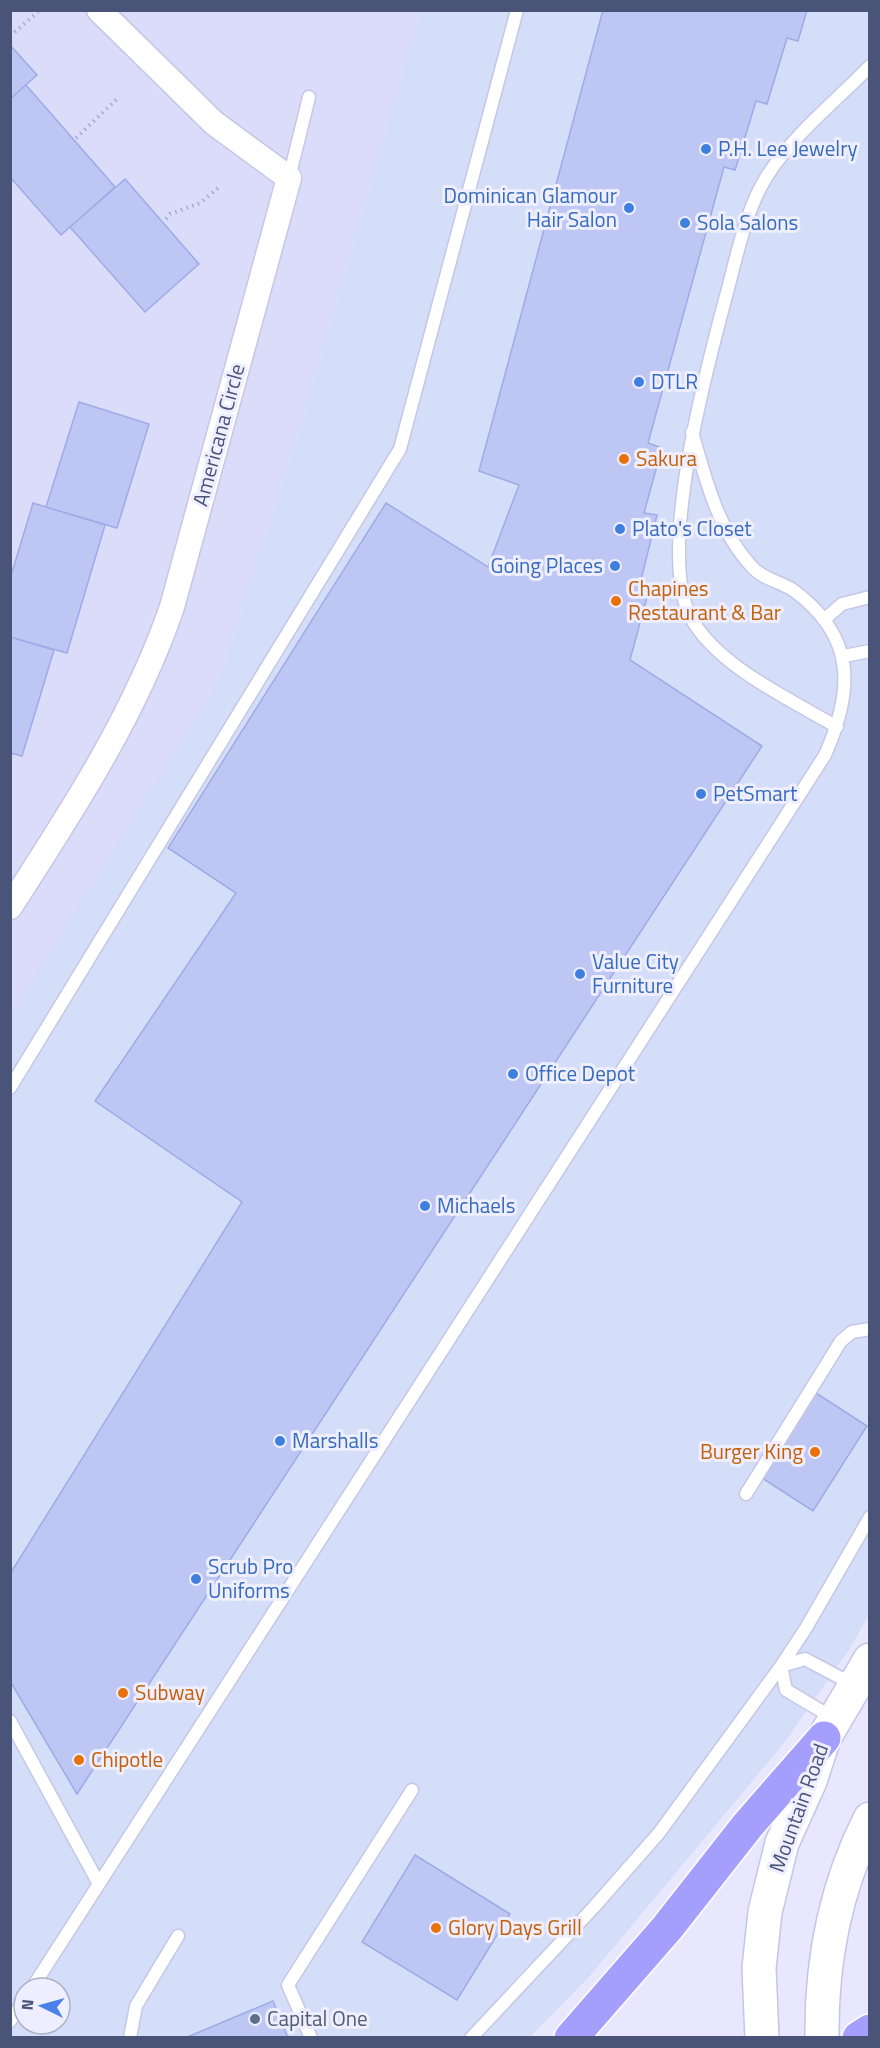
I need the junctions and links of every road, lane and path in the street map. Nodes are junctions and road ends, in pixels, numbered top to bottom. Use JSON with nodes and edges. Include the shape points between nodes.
{"nodes":[{"id":1,"x":99,"y":10,"type":"edge"},
{"id":2,"x":517,"y":10,"type":"edge"},
{"id":3,"x":38,"y":12,"type":"dead end"},
{"id":4,"x":10,"y":36,"type":"edge"},
{"id":5,"x":870,"y":66,"type":"edge"},
{"id":6,"x":119,"y":97,"type":"dead end"},
{"id":7,"x":309,"y":97,"type":"dead end"},
{"id":8,"x":76,"y":138,"type":"dead end"},
{"id":9,"x":289,"y":178,"type":"junction"},
{"id":10,"x":218,"y":188,"type":"dead end"},
{"id":11,"x":166,"y":219,"type":"dead end"},
{"id":12,"x":692,"y":432,"type":"junction"},
{"id":13,"x":870,"y":597,"type":"edge"},
{"id":14,"x":825,"y":619,"type":"junction"},
{"id":15,"x":870,"y":651,"type":"edge"},
{"id":16,"x":844,"y":656,"type":"junction"},
{"id":17,"x":837,"y":727,"type":"junction"},
{"id":18,"x":10,"y":907,"type":"edge"},
{"id":19,"x":10,"y":1088,"type":"edge"},
{"id":20,"x":870,"y":1329,"type":"edge"},
{"id":21,"x":746,"y":1494,"type":"dead end"},
{"id":22,"x":870,"y":1517,"type":"edge"},
{"id":23,"x":781,"y":1666,"type":"junction"},
{"id":24,"x":862,"y":1673,"type":"edge"},
{"id":25,"x":10,"y":1721,"type":"edge"},
{"id":26,"x":829,"y":1728,"type":"junction"},
{"id":27,"x":412,"y":1790,"type":"dead end"},
{"id":28,"x":870,"y":1818,"type":"edge"},
{"id":29,"x":99,"y":1884,"type":"junction"},
{"id":30,"x":178,"y":1936,"type":"dead end"},
{"id":31,"x":40,"y":1976,"type":"edge"},
{"id":32,"x":870,"y":2031,"type":"edge"},
{"id":33,"x":130,"y":2037,"type":"edge"},
{"id":34,"x":311,"y":2037,"type":"edge"},
{"id":35,"x":471,"y":2037,"type":"edge"},
{"id":36,"x":571,"y":2037,"type":"edge"},
{"id":37,"x":762,"y":2037,"type":"edge"},
{"id":38,"x":822,"y":2037,"type":"edge"},
{"id":39,"x":859,"y":2037,"type":"edge"}],
"edges":[{"from":1,"to":9,"type":"street","via":[[214,123]]},
{"from":2,"to":19,"type":"lane","via":[[400,449]]},
{"from":3,"to":4,"type":"path"},
{"from":5,"to":12,"type":"lane","via":[[788,149],[758,193],[743,233]]},
{"from":6,"to":8,"type":"path"},
{"from":7,"to":9,"type":"lane"},
{"from":9,"to":18,"type":"street","name":"Americana Circle","via":[[156,655],[115,736]]},
{"from":10,"to":11,"type":"path","via":[[200,203]]},
{"from":12,"to":14,"type":"lane","via":[[724,527],[754,570],[792,590]]},
{"from":12,"to":17,"type":"lane","via":[[680,536],[681,580],[690,615],[708,642],[740,669]]},
{"from":13,"to":14,"type":"lane","via":[[842,604]]},
{"from":14,"to":16,"type":"lane"},
{"from":15,"to":16,"type":"lane"},
{"from":16,"to":17,"type":"lane","via":[[845,687]]},
{"from":17,"to":29,"type":"lane","via":[[825,755]]},
{"from":20,"to":21,"type":"lane","via":[[852,1332],[841,1341]]},
{"from":22,"to":23,"type":"lane"},
{"from":23,"to":24,"type":"lane","via":[[805,1659]]},
{"from":23,"to":26,"type":"lane","via":[[786,1690]]},
{"from":23,"to":35,"type":"lane","via":[[659,1833]]},
{"from":24,"to":26,"type":"main road","name":"Mountain Road"},
{"from":25,"to":29,"type":"lane"},
{"from":26,"to":36,"type":"main road","via":[[667,1928]]},
{"from":26,"to":37,"type":"main road","name":"Mountain Road","via":[[782,1843],[765,1912],[759,1968]]},
{"from":27,"to":34,"type":"lane","via":[[288,1985]]},
{"from":28,"to":38,"type":"main road","via":[[831,1928],[821,1996]]},
{"from":29,"to":31,"type":"lane"},
{"from":30,"to":33,"type":"lane","via":[[136,2006]]},
{"from":32,"to":39,"type":"main road"}]}
